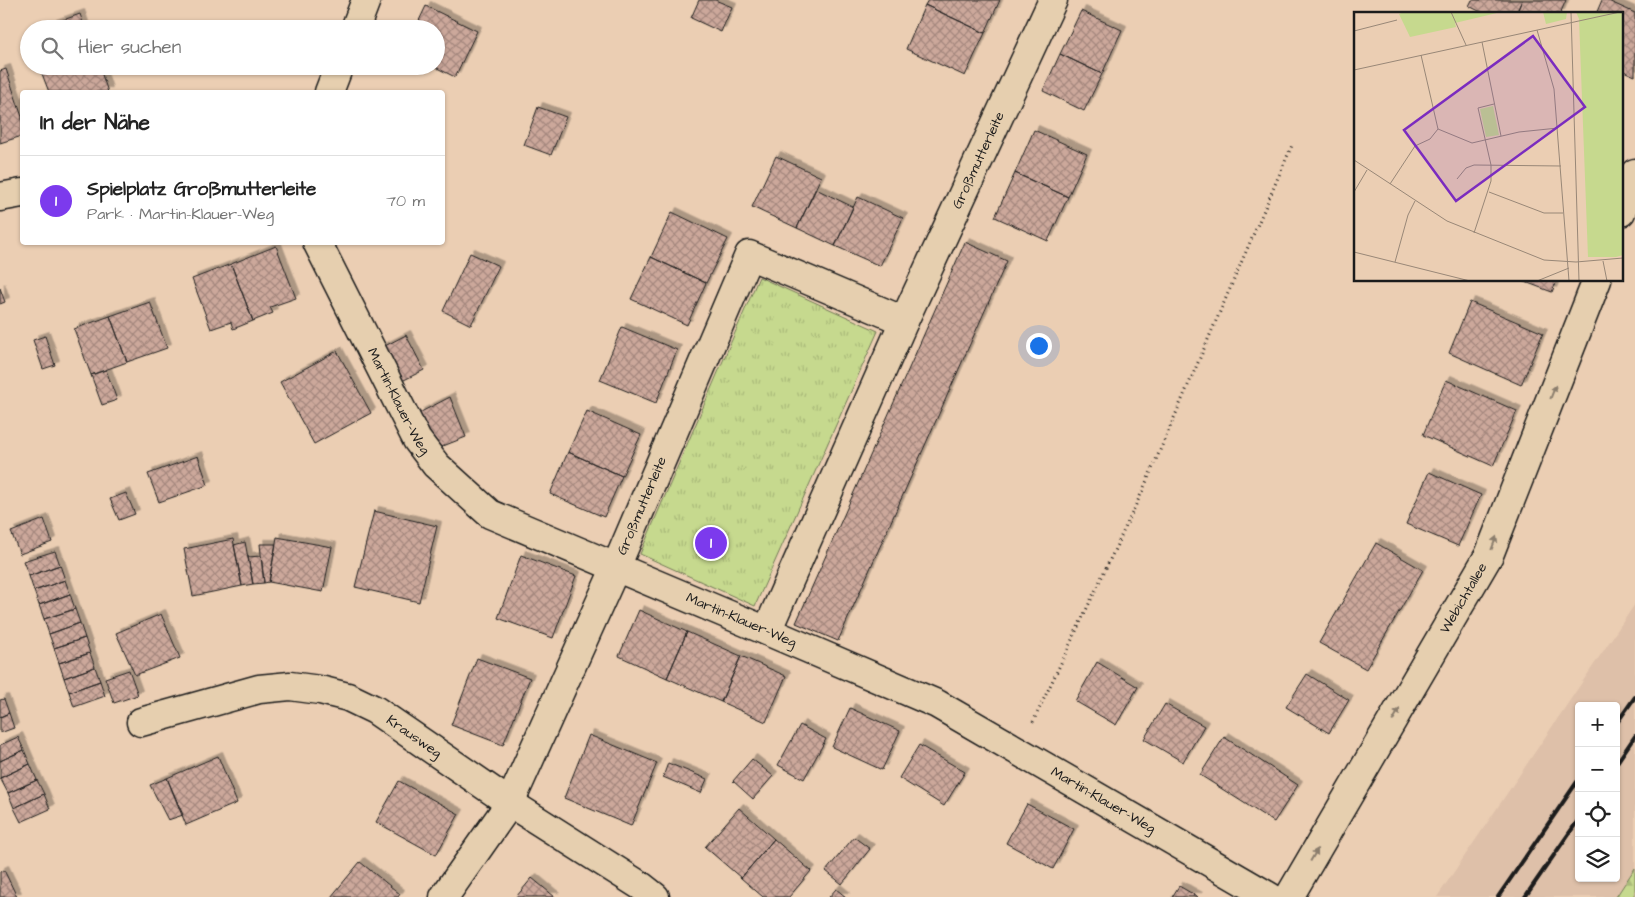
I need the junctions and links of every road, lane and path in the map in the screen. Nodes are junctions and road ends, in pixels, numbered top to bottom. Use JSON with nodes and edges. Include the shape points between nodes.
{"nodes":[{"id":1,"x":366,"y":0,"type":"edge"},
{"id":2,"x":1053,"y":0,"type":"edge"},
{"id":3,"x":358,"y":20,"type":"edge"},
{"id":4,"x":335,"y":75,"type":"edge"},
{"id":5,"x":329,"y":90,"type":"edge"},
{"id":6,"x":1293,"y":143,"type":"dead end"},
{"id":7,"x":1635,"y":173,"type":"edge"},
{"id":8,"x":20,"y":193,"type":"edge"},
{"id":9,"x":0,"y":197,"type":"edge"},
{"id":10,"x":1622,"y":209,"type":"edge"},
{"id":11,"x":319,"y":245,"type":"edge"},
{"id":12,"x":1597,"y":281,"type":"edge"},
{"id":13,"x":904,"y":322,"type":"junction"},
{"id":14,"x":616,"y":567,"type":"junction"},
{"id":15,"x":767,"y":631,"type":"junction"},
{"id":16,"x":141,"y":722,"type":"dead end"},
{"id":17,"x":1019,"y":752,"type":"junction"},
{"id":18,"x":510,"y":803,"type":"junction"},
{"id":19,"x":444,"y":897,"type":"edge"},
{"id":20,"x":655,"y":897,"type":"edge"},
{"id":21,"x":1270,"y":897,"type":"edge"},
{"id":22,"x":1289,"y":897,"type":"edge"}],
"edges":[{"from":1,"to":3,"type":"street"},
{"from":2,"to":13,"type":"street","name":"Großmutterleite"},
{"from":4,"to":5,"type":"street"},
{"from":6,"to":17,"type":"path","via":[[1142,492]]},
{"from":7,"to":10,"type":"street"},
{"from":8,"to":9,"type":"street"},
{"from":11,"to":14,"type":"street","name":"Martin-Klauer-Weg","via":[[417,440],[436,465],[490,514]]},
{"from":22,"to":12,"type":"street","name":"Webichtallee","one_way":true,"via":[[1489,556]]},
{"from":13,"to":14,"type":"street","name":"Großmutterleite","via":[[749,255]]},
{"from":13,"to":15,"type":"street","name":"Großmutterleite"},
{"from":14,"to":15,"type":"street","name":"Martin-Klauer-Weg"},
{"from":14,"to":18,"type":"street","name":"Großmutterleite"},
{"from":15,"to":17,"type":"street","name":"Martin-Klauer-Weg","via":[[937,704]]},
{"from":16,"to":18,"type":"street","name":"Krausweg","via":[[259,689],[290,686],[320,690],[348,697],[374,710]]},
{"from":17,"to":21,"type":"street","name":"Martin-Klauer-Weg"},
{"from":18,"to":19,"type":"street","name":"Großmutterleite"},
{"from":18,"to":20,"type":"street","name":"Krausweg"}]}
